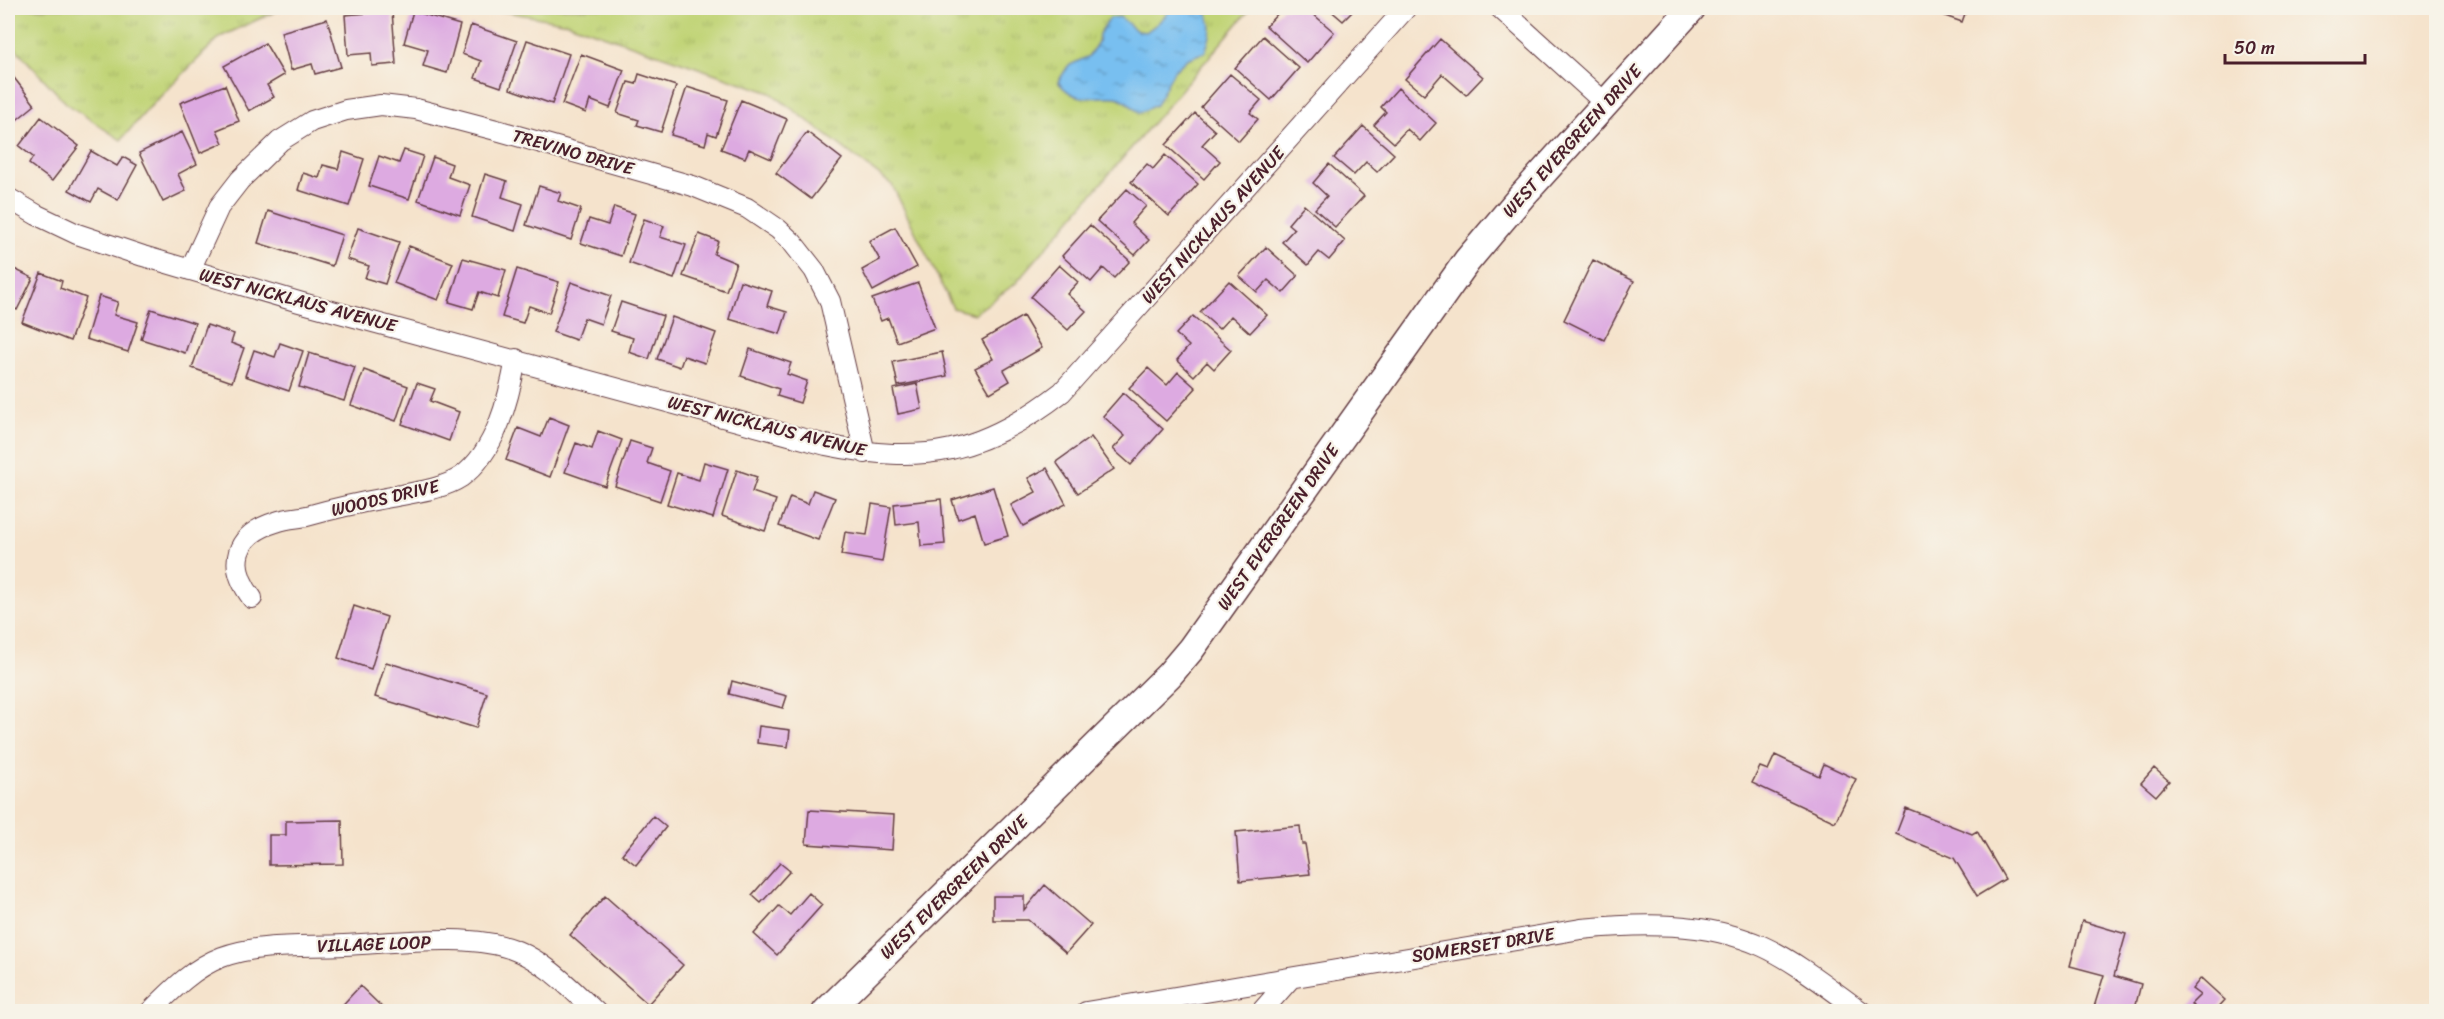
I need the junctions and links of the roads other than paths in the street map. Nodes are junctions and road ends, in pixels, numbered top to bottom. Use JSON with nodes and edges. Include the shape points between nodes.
{"nodes":[{"id":1,"x":1406,"y":8,"type":"edge"},
{"id":2,"x":1500,"y":8,"type":"edge"},
{"id":3,"x":1692,"y":8,"type":"edge"},
{"id":4,"x":1605,"y":103,"type":"junction"},
{"id":5,"x":8,"y":198,"type":"edge"},
{"id":6,"x":189,"y":270,"type":"junction"},
{"id":7,"x":516,"y":359,"type":"junction"},
{"id":8,"x":865,"y":453,"type":"junction"},
{"id":9,"x":252,"y":598,"type":"dead end"},
{"id":10,"x":1291,"y":978,"type":"junction"},
{"id":11,"x":150,"y":1011,"type":"edge"},
{"id":12,"x":596,"y":1011,"type":"edge"},
{"id":13,"x":826,"y":1011,"type":"edge"},
{"id":14,"x":1086,"y":1011,"type":"edge"},
{"id":15,"x":1261,"y":1011,"type":"edge"},
{"id":16,"x":1862,"y":1011,"type":"edge"}],
"edges":[{"from":1,"to":8,"type":"street","name":"WEST NICKLAUS AVENUE","via":[[1062,392],[1024,419],[967,445],[896,456]]},
{"from":2,"to":4,"type":"street"},
{"from":3,"to":4,"type":"street","name":"WEST EVERGREEN DRIVE"},
{"from":4,"to":13,"type":"street","name":"WEST EVERGREEN DRIVE","via":[[1467,261],[1169,675]]},
{"from":5,"to":6,"type":"street","name":"WEST NICKLAUS AVENUE","via":[[77,234]]},
{"from":6,"to":7,"type":"street","name":"WEST NICKLAUS AVENUE"},
{"from":6,"to":8,"type":"street","name":"TREVINO DRIVE","via":[[219,207],[240,180],[280,141],[312,121],[346,110],[381,105],[416,109],[500,131],[693,186],[747,208],[778,229],[804,255],[830,302]]},
{"from":7,"to":8,"type":"street","name":"WEST NICKLAUS AVENUE"},
{"from":7,"to":9,"type":"street","name":"WOODS DRIVE","via":[[509,397],[498,424],[471,468],[461,477],[434,488],[288,518],[261,528],[242,545],[237,561],[237,570]]},
{"from":10,"to":14,"type":"street","name":"SOMERSET DRIVE"},
{"from":10,"to":15,"type":"street"},
{"from":10,"to":16,"type":"street","name":"SOMERSET DRIVE","via":[[1581,929],[1650,924],[1720,932],[1764,947]]},
{"from":11,"to":12,"type":"street","name":"VILLAGE LOOP","via":[[176,985],[224,956],[285,948],[469,941],[500,946],[529,957]]}]}
